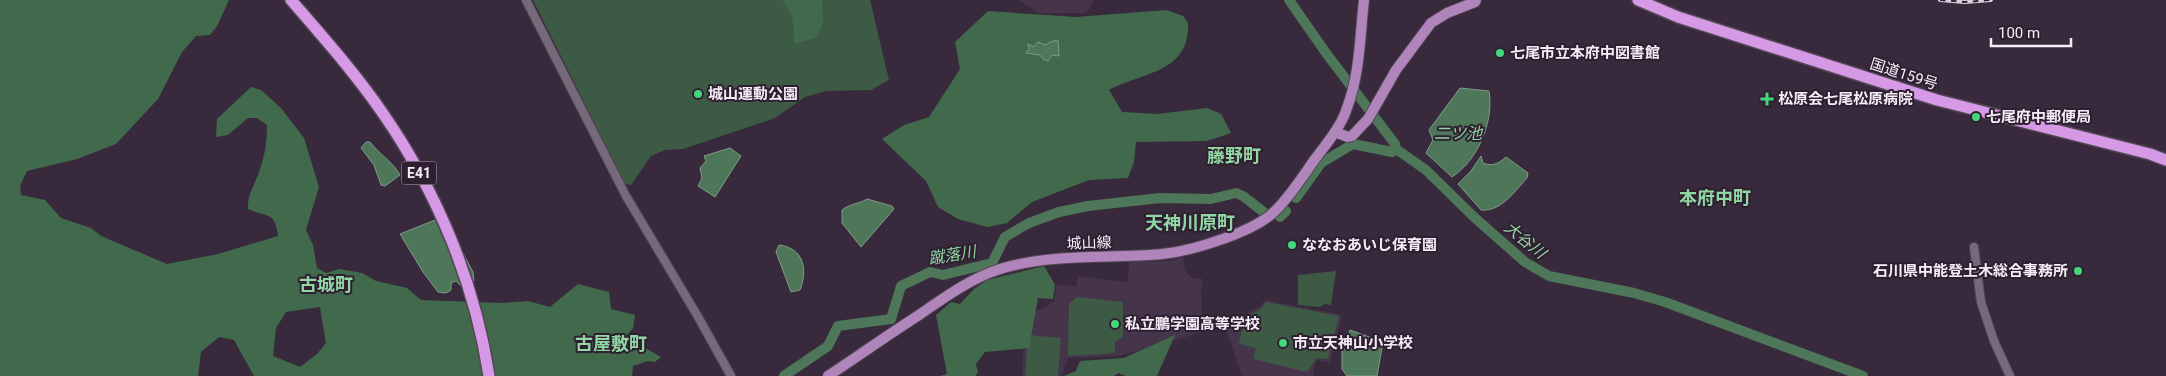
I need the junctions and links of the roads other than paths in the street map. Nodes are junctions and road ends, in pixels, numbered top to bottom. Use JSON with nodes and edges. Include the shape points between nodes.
{"nodes":[{"id":1,"x":291,"y":0,"type":"edge"},
{"id":2,"x":526,"y":0,"type":"edge"},
{"id":3,"x":1364,"y":0,"type":"edge"},
{"id":4,"x":1476,"y":0,"type":"edge"},
{"id":5,"x":1638,"y":0,"type":"edge"},
{"id":6,"x":1335,"y":132,"type":"junction"},
{"id":7,"x":2166,"y":160,"type":"edge"},
{"id":8,"x":1974,"y":247,"type":"dead end"},
{"id":9,"x":489,"y":376,"type":"edge"},
{"id":10,"x":731,"y":376,"type":"edge"},
{"id":11,"x":828,"y":376,"type":"edge"},
{"id":12,"x":2010,"y":376,"type":"edge"}],
"edges":[{"from":1,"to":9,"type":"highway","number":"E41","via":[[362,85],[421,176],[463,271]]},
{"from":2,"to":10,"type":"street","via":[[626,196]]},
{"from":3,"to":6,"type":"main road","name":"城山線","via":[[1352,93]]},
{"from":4,"to":6,"type":"main road","via":[[1447,12],[1431,23],[1396,70],[1375,110],[1352,136]]},
{"from":5,"to":7,"type":"highway","name":"国道159号","via":[[1697,23],[1937,100]]},
{"from":6,"to":11,"type":"main road","name":"城山線","via":[[1276,210],[1250,227],[1202,245],[1165,254],[1058,258],[999,270],[940,300]]},
{"from":8,"to":12,"type":"street","via":[[1981,302]]}]}
